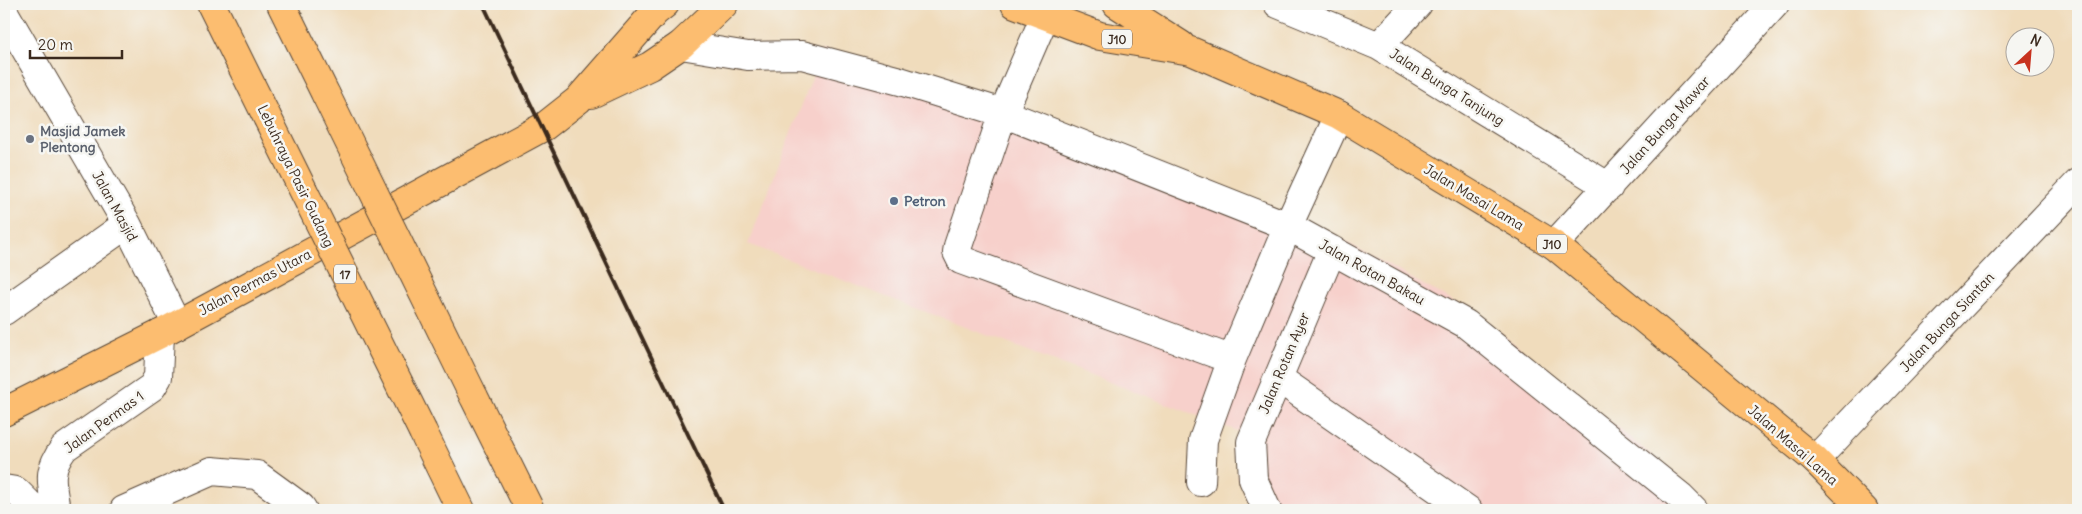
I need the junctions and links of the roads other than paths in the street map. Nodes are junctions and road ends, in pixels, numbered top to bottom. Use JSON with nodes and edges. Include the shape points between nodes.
{"nodes":[{"id":1,"x":211,"y":4,"type":"edge"},
{"id":2,"x":281,"y":4,"type":"edge"},
{"id":3,"x":1015,"y":4,"type":"edge"},
{"id":4,"x":1116,"y":4,"type":"edge"},
{"id":5,"x":1278,"y":4,"type":"edge"},
{"id":6,"x":1418,"y":4,"type":"edge"},
{"id":7,"x":1775,"y":4,"type":"edge"},
{"id":8,"x":725,"y":5,"type":"edge"},
{"id":9,"x":660,"y":7,"type":"edge"},
{"id":10,"x":4,"y":12,"type":"edge"},
{"id":11,"x":1045,"y":16,"type":"junction"},
{"id":12,"x":681,"y":45,"type":"junction"},
{"id":13,"x":1380,"y":46,"type":"junction"},
{"id":14,"x":1191,"y":51,"type":"junction"},
{"id":15,"x":578,"y":100,"type":"junction"},
{"id":16,"x":1003,"y":113,"type":"junction"},
{"id":17,"x":1339,"y":115,"type":"junction"},
{"id":18,"x":2078,"y":183,"type":"edge"},
{"id":19,"x":1609,"y":187,"type":"junction"},
{"id":20,"x":127,"y":224,"type":"junction"},
{"id":21,"x":1288,"y":226,"type":"junction"},
{"id":22,"x":1554,"y":246,"type":"junction"},
{"id":23,"x":1332,"y":250,"type":"junction"},
{"id":24,"x":4,"y":311,"type":"edge"},
{"id":25,"x":168,"y":330,"type":"junction"},
{"id":26,"x":1232,"y":359,"type":"junction"},
{"id":27,"x":1278,"y":378,"type":"junction"},
{"id":28,"x":4,"y":412,"type":"edge"},
{"id":29,"x":1815,"y":460,"type":"junction"},
{"id":30,"x":1201,"y":482,"type":"dead end"},
{"id":31,"x":4,"y":489,"type":"edge"},
{"id":32,"x":35,"y":510,"type":"edge"},
{"id":33,"x":56,"y":510,"type":"edge"},
{"id":34,"x":124,"y":510,"type":"edge"},
{"id":35,"x":303,"y":510,"type":"edge"},
{"id":36,"x":461,"y":510,"type":"edge"},
{"id":37,"x":530,"y":510,"type":"edge"},
{"id":38,"x":1267,"y":510,"type":"edge"},
{"id":39,"x":1468,"y":510,"type":"edge"},
{"id":40,"x":1694,"y":510,"type":"edge"},
{"id":41,"x":1864,"y":510,"type":"edge"}],
"edges":[{"from":1,"to":36,"type":"main road","name":"Lebuhraya Pasir Gudang","number":"17","bridge":true},
{"from":2,"to":37,"type":"main road","bridge":true},
{"from":3,"to":11,"type":"main road","name":"Jalan Masai Lama","number":"J10"},
{"from":4,"to":14,"type":"main road"},
{"from":5,"to":13,"type":"street","name":"Jalan Bunga Tanjung"},
{"from":6,"to":13,"type":"street"},
{"from":7,"to":19,"type":"street","name":"Jalan Bunga Mawar"},
{"from":8,"to":12,"type":"main road","name":"Jalan Permas Utara"},
{"from":9,"to":15,"type":"main road","name":"Jalan Permas Utara"},
{"from":10,"to":20,"type":"street","name":"Jalan Masjid"},
{"from":11,"to":14,"type":"main road","name":"Jalan Masai Lama","number":"J10","via":[[1100,36]]},
{"from":11,"to":16,"type":"street"},
{"from":12,"to":15,"type":"main road","name":"Jalan Permas Utara","via":[[650,66]]},
{"from":12,"to":16,"type":"street","name":"Jalan Rotan Bakau","via":[[748,56],[802,55]]},
{"from":13,"to":19,"type":"street","name":"Jalan Bunga Tanjung"},
{"from":14,"to":17,"type":"main road","name":"Jalan Masai Lama","number":"J10"},
{"from":15,"to":25,"type":"main road","name":"Jalan Permas Utara","via":[[545,126]]},
{"from":16,"to":21,"type":"street","name":"Jalan Rotan Bakau"},
{"from":16,"to":26,"type":"street","via":[[958,246],[961,260]]},
{"from":17,"to":21,"type":"street"},
{"from":17,"to":22,"type":"main road","name":"Jalan Masai Lama","number":"J10"},
{"from":18,"to":29,"type":"street","name":"Jalan Bunga Siantan"},
{"from":19,"to":22,"type":"street","name":"Jalan Bunga Mawar"},
{"from":20,"to":24,"type":"street"},
{"from":20,"to":25,"type":"street","name":"Jalan Masjid"},
{"from":21,"to":23,"type":"street","name":"Jalan Rotan Bakau"},
{"from":21,"to":26,"type":"street"},
{"from":22,"to":29,"type":"main road","name":"Jalan Masai Lama","number":"J10"},
{"from":23,"to":27,"type":"street","name":"Jalan Rotan Ayer"},
{"from":23,"to":40,"type":"street","name":"Jalan Rotan Bakau","via":[[1466,324]]},
{"from":25,"to":28,"type":"main road","name":"Jalan Permas Utara"},
{"from":25,"to":33,"type":"street","name":"Jalan Permas 1","via":[[158,377],[152,387],[64,448],[54,462],[52,476]]},
{"from":26,"to":30,"type":"street","via":[[1203,440]]},
{"from":27,"to":38,"type":"street","name":"Jalan Rotan Ayer","via":[[1251,442],[1252,479]]},
{"from":27,"to":39,"type":"street"},
{"from":29,"to":41,"type":"main road","name":"Jalan Masai Lama","number":"J10"},
{"from":31,"to":32,"type":"street","via":[[16,491]]},
{"from":34,"to":35,"type":"street","via":[[212,472],[256,475]]}]}
